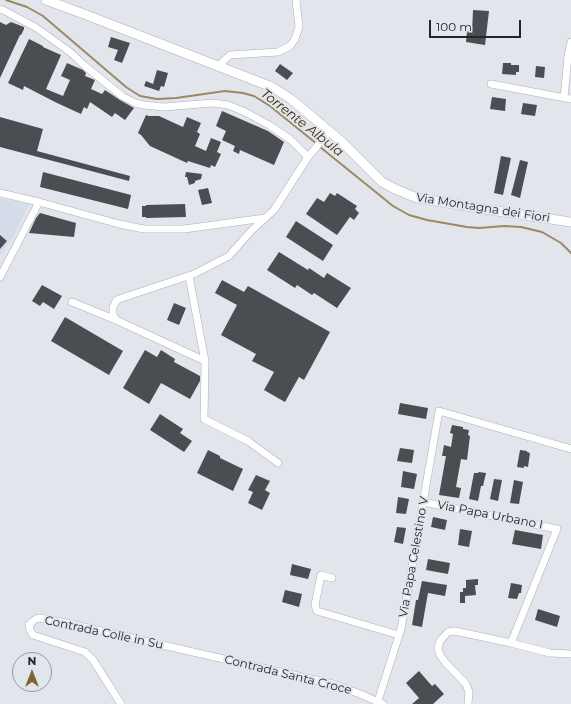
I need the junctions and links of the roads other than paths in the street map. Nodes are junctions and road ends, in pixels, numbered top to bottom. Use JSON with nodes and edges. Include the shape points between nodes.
{"nodes":[{"id":1,"x":46,"y":0,"type":"edge"},
{"id":2,"x":296,"y":0,"type":"edge"},
{"id":3,"x":0,"y":9,"type":"edge"},
{"id":4,"x":571,"y":42,"type":"edge"},
{"id":5,"x":218,"y":66,"type":"junction"},
{"id":6,"x":491,"y":84,"type":"dead end"},
{"id":7,"x":568,"y":99,"type":"edge"},
{"id":8,"x":327,"y":135,"type":"junction"},
{"id":9,"x":310,"y":155,"type":"junction"},
{"id":10,"x":0,"y":193,"type":"edge"},
{"id":11,"x":39,"y":202,"type":"junction"},
{"id":12,"x":265,"y":218,"type":"junction"},
{"id":13,"x":571,"y":222,"type":"edge"},
{"id":14,"x":189,"y":276,"type":"junction"},
{"id":15,"x":0,"y":277,"type":"edge"},
{"id":16,"x":72,"y":302,"type":"dead end"},
{"id":17,"x":116,"y":320,"type":"junction"},
{"id":18,"x":205,"y":360,"type":"junction"},
{"id":19,"x":571,"y":450,"type":"edge"},
{"id":20,"x":278,"y":463,"type":"dead end"},
{"id":21,"x":423,"y":502,"type":"junction"},
{"id":22,"x":332,"y":578,"type":"dead end"},
{"id":23,"x":399,"y":635,"type":"junction"},
{"id":24,"x":511,"y":643,"type":"junction"},
{"id":25,"x":571,"y":654,"type":"edge"},
{"id":26,"x":214,"y":657,"type":"joint"},
{"id":27,"x":380,"y":703,"type":"edge"},
{"id":28,"x":121,"y":704,"type":"edge"},
{"id":29,"x":468,"y":704,"type":"edge"}],
"edges":[{"from":1,"to":5,"type":"main road","name":"Via Montagna dei Fiori"},
{"from":2,"to":5,"type":"street","via":[[299,28],[290,46],[278,52],[230,55]]},
{"from":3,"to":9,"type":"street","via":[[35,27],[70,52],[122,96],[135,103],[164,107],[213,103],[228,105],[270,125]]},
{"from":4,"to":7,"type":"street","via":[[568,56]]},
{"from":5,"to":8,"type":"main road","name":"Via Montagna dei Fiori","via":[[272,88],[291,99]]},
{"from":6,"to":7,"type":"street"},
{"from":8,"to":9,"type":"street"},
{"from":8,"to":13,"type":"main road","name":"Via Montagna dei Fiori","via":[[342,142],[382,182],[416,198]]},
{"from":9,"to":12,"type":"street","via":[[274,210]]},
{"from":10,"to":11,"type":"street"},
{"from":11,"to":12,"type":"street","via":[[144,229],[184,229]]},
{"from":11,"to":15,"type":"street"},
{"from":12,"to":14,"type":"street","via":[[229,256]]},
{"from":14,"to":17,"type":"street","via":[[119,299],[113,308]]},
{"from":14,"to":18,"type":"street"},
{"from":16,"to":17,"type":"street"},
{"from":17,"to":18,"type":"street"},
{"from":18,"to":20,"type":"street","via":[[204,419],[248,441]]},
{"from":19,"to":21,"type":"street","name":"Via Papa Celestino V","via":[[439,411]]},
{"from":21,"to":23,"type":"street","name":"Via Papa Celestino V"},
{"from":21,"to":24,"type":"street","name":"Via Papa Urbano I","via":[[557,529]]},
{"from":22,"to":23,"type":"street","via":[[321,575],[315,605],[317,611]]},
{"from":23,"to":27,"type":"street","name":"Via Papa Celestino V"},
{"from":24,"to":25,"type":"street","via":[[550,653]]},
{"from":24,"to":29,"type":"street","via":[[455,631],[448,632],[440,641],[440,655],[466,684]]},
{"from":26,"to":27,"type":"street","name":"Contrada Santa Croce","via":[[333,684]]},
{"from":26,"to":28,"type":"street","name":"Contrada Colle in Su","via":[[40,618],[29,625],[33,635],[85,652],[93,660]]}]}
